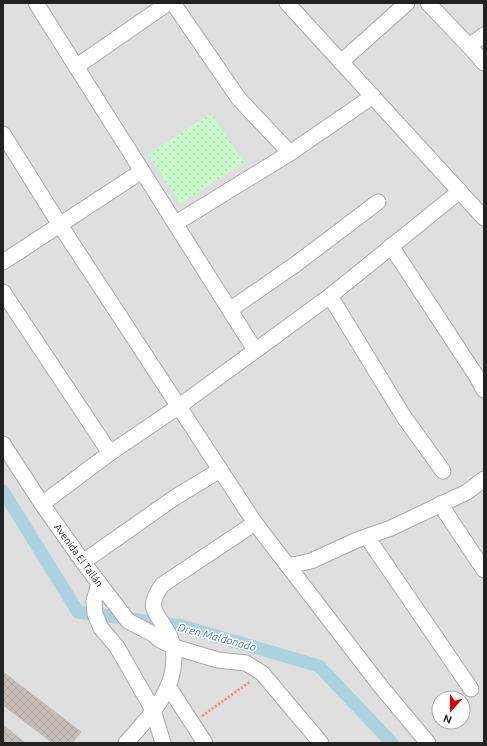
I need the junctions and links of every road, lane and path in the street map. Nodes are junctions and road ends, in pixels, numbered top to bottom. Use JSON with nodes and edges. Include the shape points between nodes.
{"nodes":[{"id":1,"x":36,"y":3,"type":"edge"},
{"id":2,"x":168,"y":3,"type":"edge"},
{"id":3,"x":173,"y":3,"type":"edge"},
{"id":4,"x":288,"y":3,"type":"edge"},
{"id":5,"x":407,"y":3,"type":"edge"},
{"id":6,"x":428,"y":3,"type":"edge"},
{"id":7,"x":484,"y":35,"type":"edge"},
{"id":8,"x":469,"y":46,"type":"junction"},
{"id":9,"x":341,"y":62,"type":"junction"},
{"id":10,"x":484,"y":63,"type":"edge"},
{"id":11,"x":77,"y":66,"type":"junction"},
{"id":12,"x":372,"y":96,"type":"junction"},
{"id":13,"x":3,"y":134,"type":"edge"},
{"id":14,"x":290,"y":153,"type":"junction"},
{"id":15,"x":142,"y":171,"type":"junction"},
{"id":16,"x":460,"y":191,"type":"junction"},
{"id":17,"x":378,"y":202,"type":"dead end"},
{"id":18,"x":484,"y":218,"type":"edge"},
{"id":19,"x":176,"y":223,"type":"junction"},
{"id":20,"x":60,"y":225,"type":"junction"},
{"id":21,"x":391,"y":246,"type":"junction"},
{"id":22,"x":3,"y":262,"type":"edge"},
{"id":23,"x":3,"y":292,"type":"edge"},
{"id":24,"x":330,"y":296,"type":"junction"},
{"id":25,"x":230,"y":309,"type":"junction"},
{"id":26,"x":255,"y":350,"type":"junction"},
{"id":27,"x":484,"y":390,"type":"edge"},
{"id":28,"x":178,"y":407,"type":"junction"},
{"id":29,"x":3,"y":444,"type":"edge"},
{"id":30,"x":110,"y":453,"type":"junction"},
{"id":31,"x":220,"y":470,"type":"junction"},
{"id":32,"x":443,"y":471,"type":"dead end"},
{"id":33,"x":484,"y":480,"type":"edge"},
{"id":34,"x":42,"y":504,"type":"junction"},
{"id":35,"x":440,"y":504,"type":"junction"},
{"id":36,"x":255,"y":524,"type":"junction"},
{"id":37,"x":367,"y":537,"type":"junction"},
{"id":38,"x":83,"y":562,"type":"junction"},
{"id":39,"x":288,"y":566,"type":"junction"},
{"id":40,"x":484,"y":570,"type":"edge"},
{"id":41,"x":99,"y":583,"type":"junction"},
{"id":42,"x":174,"y":648,"type":"junction"},
{"id":43,"x":262,"y":673,"type":"junction"},
{"id":44,"x":168,"y":686,"type":"junction"},
{"id":45,"x":471,"y":689,"type":"dead end"},
{"id":46,"x":154,"y":710,"type":"junction"},
{"id":47,"x":192,"y":722,"type":"junction"},
{"id":48,"x":126,"y":743,"type":"edge"},
{"id":49,"x":163,"y":743,"type":"edge"},
{"id":50,"x":205,"y":743,"type":"edge"},
{"id":51,"x":321,"y":743,"type":"edge"},
{"id":52,"x":428,"y":743,"type":"edge"}],
"edges":[{"from":1,"to":11,"type":"street"},
{"from":2,"to":11,"type":"street"},
{"from":3,"to":14,"type":"street","via":[[239,99]]},
{"from":4,"to":9,"type":"street"},
{"from":5,"to":9,"type":"street"},
{"from":6,"to":8,"type":"street"},
{"from":7,"to":8,"type":"street"},
{"from":8,"to":10,"type":"street"},
{"from":9,"to":12,"type":"street"},
{"from":11,"to":15,"type":"street"},
{"from":12,"to":14,"type":"street"},
{"from":12,"to":16,"type":"street"},
{"from":13,"to":20,"type":"street"},
{"from":14,"to":19,"type":"street"},
{"from":15,"to":19,"type":"street"},
{"from":15,"to":20,"type":"street"},
{"from":16,"to":18,"type":"street"},
{"from":16,"to":21,"type":"street"},
{"from":17,"to":25,"type":"street","via":[[296,264]]},
{"from":19,"to":25,"type":"street"},
{"from":20,"to":22,"type":"street"},
{"from":20,"to":28,"type":"street"},
{"from":21,"to":24,"type":"street"},
{"from":21,"to":27,"type":"street"},
{"from":23,"to":30,"type":"street"},
{"from":24,"to":26,"type":"street"},
{"from":24,"to":32,"type":"street","via":[[404,417]]},
{"from":25,"to":26,"type":"street"},
{"from":26,"to":28,"type":"street"},
{"from":28,"to":30,"type":"street"},
{"from":28,"to":31,"type":"street"},
{"from":29,"to":34,"type":"street","name":"Avenida El Tallán"},
{"from":30,"to":34,"type":"street"},
{"from":31,"to":36,"type":"street"},
{"from":31,"to":38,"type":"street","via":[[174,498]]},
{"from":33,"to":35,"type":"street","via":[[467,492]]},
{"from":34,"to":38,"type":"street","name":"Avenida El Tallán"},
{"from":35,"to":37,"type":"street"},
{"from":35,"to":40,"type":"street"},
{"from":36,"to":39,"type":"street"},
{"from":36,"to":42,"type":"street","via":[[162,585],[155,595],[153,607],[168,631]]},
{"from":37,"to":39,"type":"street","via":[[311,561]]},
{"from":37,"to":45,"type":"street"},
{"from":38,"to":41,"type":"street","name":"Avenida El Tallán"},
{"from":39,"to":52,"type":"street"},
{"from":41,"to":42,"type":"street","name":"Avenida El Tallán","via":[[128,621]]},
{"from":41,"to":46,"type":"street","via":[[94,601],[100,628],[118,647]]},
{"from":42,"to":43,"type":"street","name":"Avenida El Tallán","via":[[218,660],[246,663]]},
{"from":42,"to":44,"type":"street","via":[[174,669]]},
{"from":43,"to":47,"type":"path"},
{"from":43,"to":51,"type":"street","name":"Avenida El Tallán"},
{"from":44,"to":46,"type":"street"},
{"from":44,"to":47,"type":"street"},
{"from":46,"to":48,"type":"street"},
{"from":46,"to":49,"type":"street"},
{"from":47,"to":50,"type":"street"}]}
